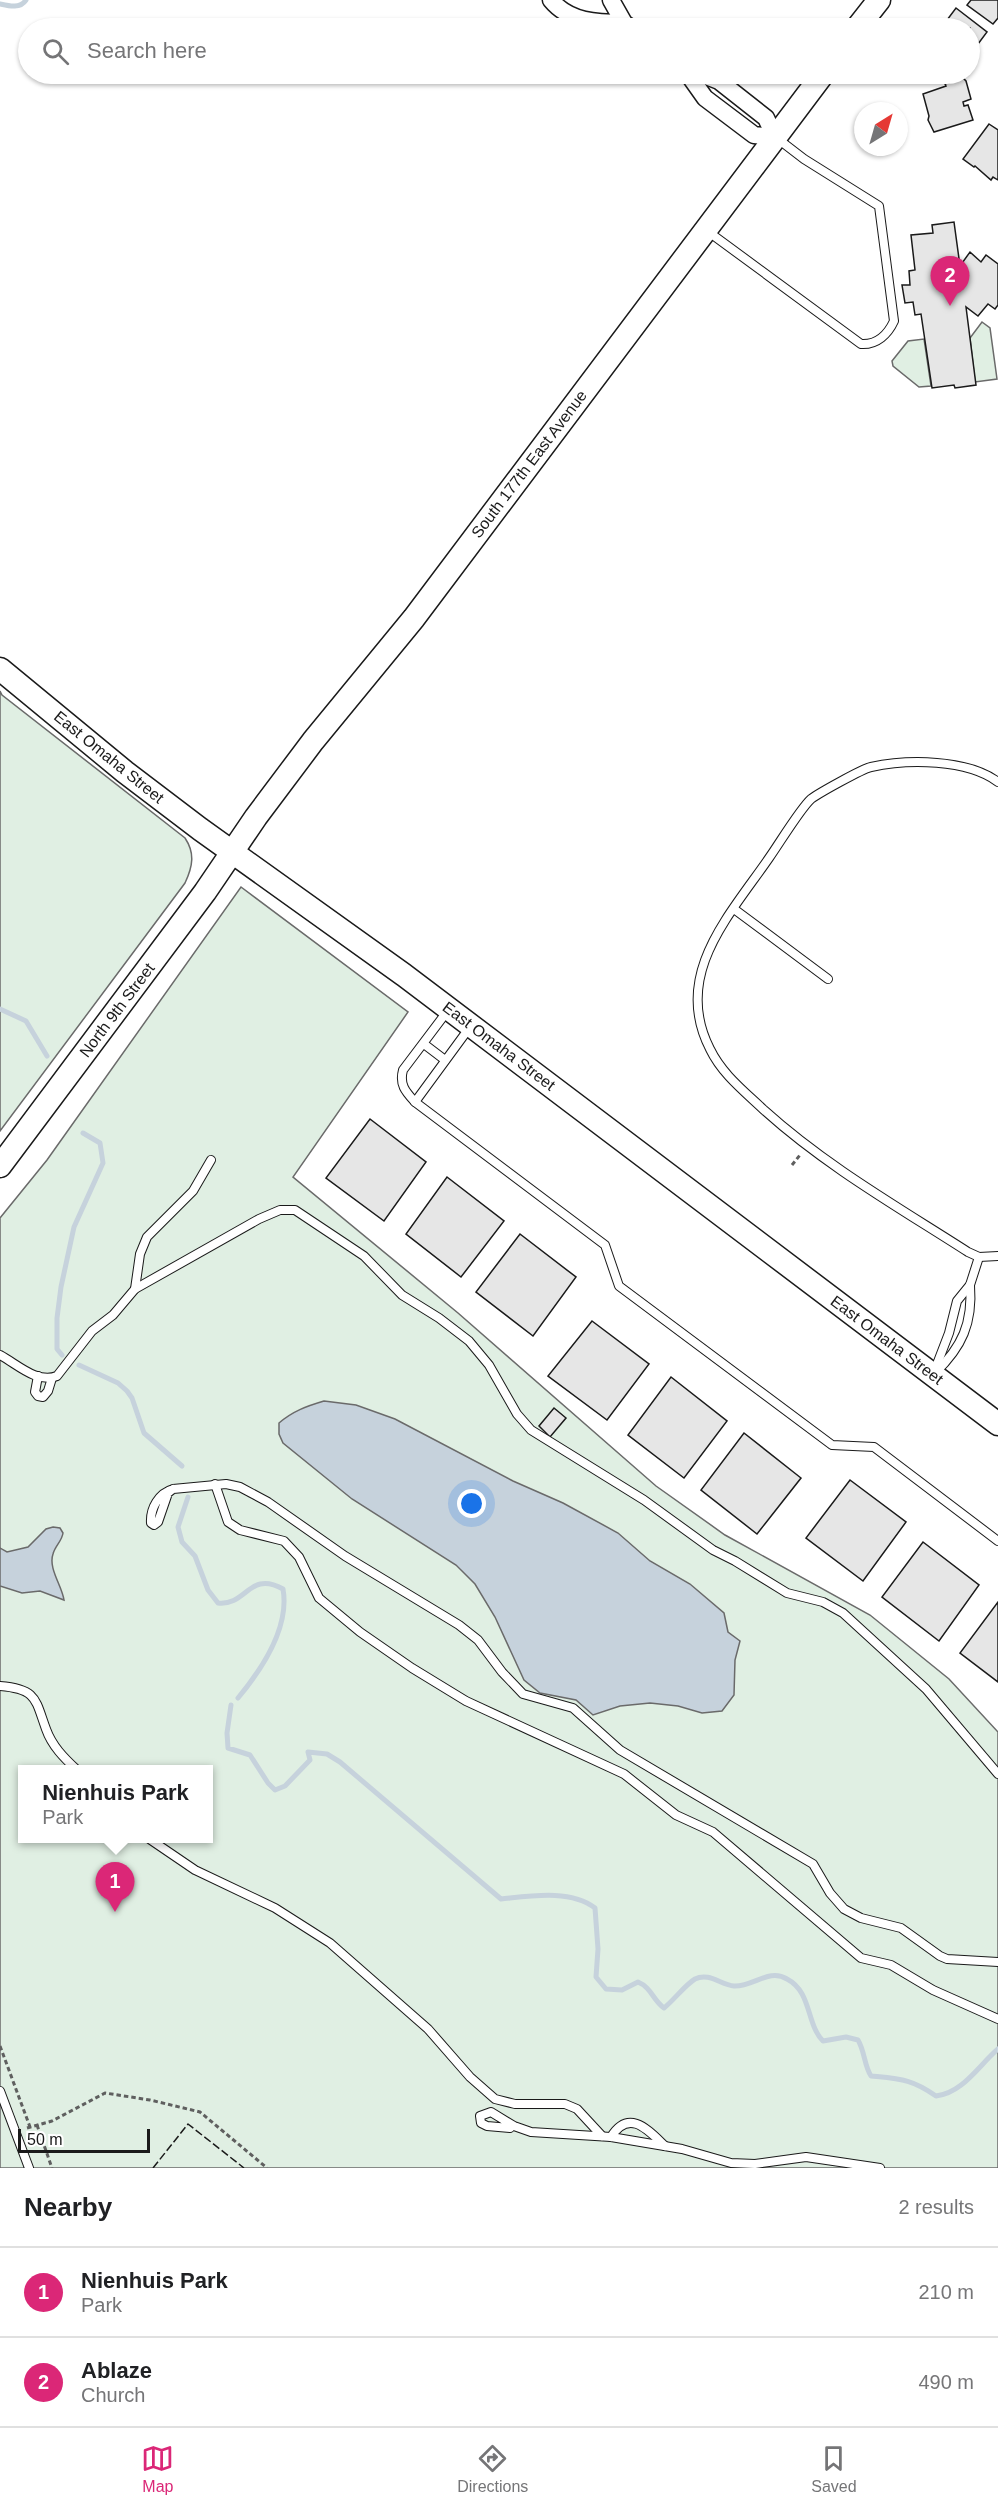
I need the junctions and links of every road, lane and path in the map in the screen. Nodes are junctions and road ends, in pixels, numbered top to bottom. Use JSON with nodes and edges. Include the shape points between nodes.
{"nodes":[{"id":1,"x":551,"y":0,"type":"edge"},
{"id":2,"x":611,"y":0,"type":"edge"},
{"id":3,"x":879,"y":0,"type":"edge"},
{"id":4,"x":576,"y":18,"type":"edge"},
{"id":5,"x":623,"y":18,"type":"edge"},
{"id":6,"x":865,"y":18,"type":"edge"},
{"id":7,"x":695,"y":84,"type":"edge"},
{"id":8,"x":723,"y":84,"type":"edge"},
{"id":9,"x":815,"y":84,"type":"edge"},
{"id":10,"x":731,"y":91,"type":"junction"},
{"id":11,"x":718,"y":108,"type":"junction"},
{"id":12,"x":775,"y":137,"type":"junction"},
{"id":13,"x":706,"y":230,"type":"junction"},
{"id":14,"x":0,"y":669,"type":"edge"},
{"id":15,"x":998,"y":782,"type":"edge"},
{"id":16,"x":232,"y":852,"type":"junction"},
{"id":17,"x":734,"y":909,"type":"junction"},
{"id":18,"x":828,"y":979,"type":"dead end"},
{"id":19,"x":449,"y":1009,"type":"junction"},
{"id":20,"x":471,"y":1025,"type":"junction"},
{"id":21,"x":423,"y":1044,"type":"junction"},
{"id":22,"x":445,"y":1060,"type":"junction"},
{"id":23,"x":415,"y":1102,"type":"junction"},
{"id":24,"x":211,"y":1160,"type":"dead end"},
{"id":25,"x":0,"y":1166,"type":"edge"},
{"id":26,"x":998,"y":1256,"type":"edge"},
{"id":27,"x":979,"y":1257,"type":"junction"},
{"id":28,"x":970,"y":1285,"type":"junction"},
{"id":29,"x":135,"y":1289,"type":"junction"},
{"id":30,"x":0,"y":1356,"type":"edge"},
{"id":31,"x":933,"y":1375,"type":"junction"},
{"id":32,"x":38,"y":1376,"type":"junction"},
{"id":33,"x":52,"y":1378,"type":"junction"},
{"id":34,"x":998,"y":1424,"type":"edge"},
{"id":35,"x":215,"y":1484,"type":"junction"},
{"id":36,"x":173,"y":1489,"type":"dead end"},
{"id":37,"x":998,"y":1541,"type":"edge"},
{"id":38,"x":0,"y":1686,"type":"edge"},
{"id":39,"x":72,"y":1765,"type":"edge"},
{"id":40,"x":998,"y":1774,"type":"edge"},
{"id":41,"x":154,"y":1843,"type":"edge"},
{"id":42,"x":998,"y":1962,"type":"edge"},
{"id":43,"x":998,"y":2019,"type":"edge"},
{"id":44,"x":0,"y":2046,"type":"edge"},
{"id":45,"x":0,"y":2091,"type":"edge"},
{"id":46,"x":37,"y":2125,"type":"junction"},
{"id":47,"x":510,"y":2128,"type":"dead end"},
{"id":48,"x":606,"y":2137,"type":"junction"},
{"id":49,"x":666,"y":2147,"type":"junction"},
{"id":50,"x":29,"y":2168,"type":"edge"},
{"id":51,"x":52,"y":2168,"type":"edge"},
{"id":52,"x":267,"y":2168,"type":"edge"},
{"id":53,"x":880,"y":2168,"type":"edge"}],
"edges":[{"from":1,"to":4,"type":"street"},
{"from":2,"to":5,"type":"street"},
{"from":3,"to":6,"type":"street"},
{"from":7,"to":11,"type":"street"},
{"from":8,"to":10,"type":"street"},
{"from":9,"to":12,"type":"street","name":"South 177th East Avenue"},
{"from":10,"to":11,"type":"street"},
{"from":10,"to":12,"type":"street","via":[[766,118]]},
{"from":11,"to":12,"type":"street","via":[[754,135]]},
{"from":12,"to":13,"type":"street","name":"South 177th East Avenue"},
{"from":12,"to":13,"type":"lane","via":[[879,206],[894,321],[886,333],[873,343],[861,344]]},
{"from":13,"to":16,"type":"street","name":"South 177th East Avenue"},
{"from":14,"to":16,"type":"street","name":"East Omaha Street","via":[[125,772]]},
{"from":15,"to":17,"type":"lane","via":[[987,774],[928,761],[868,767],[811,800]]},
{"from":16,"to":19,"type":"street","name":"East Omaha Street"},
{"from":16,"to":25,"type":"street","name":"North 9th Street"},
{"from":17,"to":18,"type":"lane"},
{"from":17,"to":27,"type":"lane","via":[[710,944],[698,979],[700,1022],[720,1066],[782,1126],[854,1180]]},
{"from":19,"to":20,"type":"street","name":"East Omaha Street"},
{"from":19,"to":21,"type":"lane"},
{"from":20,"to":22,"type":"lane"},
{"from":20,"to":31,"type":"street","name":"East Omaha Street"},
{"from":21,"to":22,"type":"lane"},
{"from":21,"to":23,"type":"lane","via":[[402,1077],[403,1089]]},
{"from":22,"to":23,"type":"lane"},
{"from":23,"to":37,"type":"lane","via":[[605,1245],[619,1286],[832,1445],[874,1447]]},
{"from":24,"to":29,"type":"lane","via":[[193,1191],[147,1238],[140,1254]]},
{"from":26,"to":27,"type":"lane"},
{"from":27,"to":28,"type":"lane"},
{"from":28,"to":31,"type":"lane","via":[[957,1301]]},
{"from":28,"to":31,"type":"lane","via":[[971,1306],[962,1340]]},
{"from":29,"to":33,"type":"lane"},
{"from":29,"to":40,"type":"lane","via":[[259,1219],[280,1210],[295,1210],[364,1256],[402,1295],[469,1341],[531,1430],[644,1500],[713,1550],[787,1593],[823,1602],[843,1613],[926,1689]]},
{"from":30,"to":32,"type":"lane"},
{"from":31,"to":34,"type":"street","name":"East Omaha Street"},
{"from":32,"to":33,"type":"lane"},
{"from":32,"to":33,"type":"lane","via":[[35,1392],[43,1397]]},
{"from":35,"to":36,"type":"lane"},
{"from":35,"to":42,"type":"lane","via":[[240,1487],[268,1502],[345,1557],[459,1625],[524,1694],[573,1708],[620,1750],[808,1860],[818,1869],[837,1903],[852,1914],[901,1928],[940,1956]]},
{"from":35,"to":43,"type":"lane","via":[[228,1522],[240,1530],[284,1541],[299,1557],[320,1598],[387,1652],[481,1708],[624,1774],[676,1815],[713,1832],[861,1958],[891,1965],[933,1990]]},
{"from":38,"to":39,"type":"lane","via":[[14,1687],[33,1697],[39,1704],[45,1728]]},
{"from":41,"to":48,"type":"lane","via":[[195,1870],[275,1908],[330,1943],[428,2029],[470,2078],[495,2098],[514,2104],[565,2104],[578,2109]]},
{"from":44,"to":46,"type":"path","via":[[29,2128]]},
{"from":45,"to":50,"type":"lane"},
{"from":46,"to":51,"type":"path"},
{"from":46,"to":52,"type":"path","via":[[105,2093],[175,2104],[200,2112]]},
{"from":47,"to":48,"type":"lane","via":[[487,2126],[481,2123],[480,2116],[491,2112],[513,2127],[531,2132]]},
{"from":48,"to":49,"type":"lane"},
{"from":48,"to":49,"type":"lane","via":[[634,2122]]},
{"from":49,"to":53,"type":"lane","via":[[743,2165],[806,2157]]}]}
